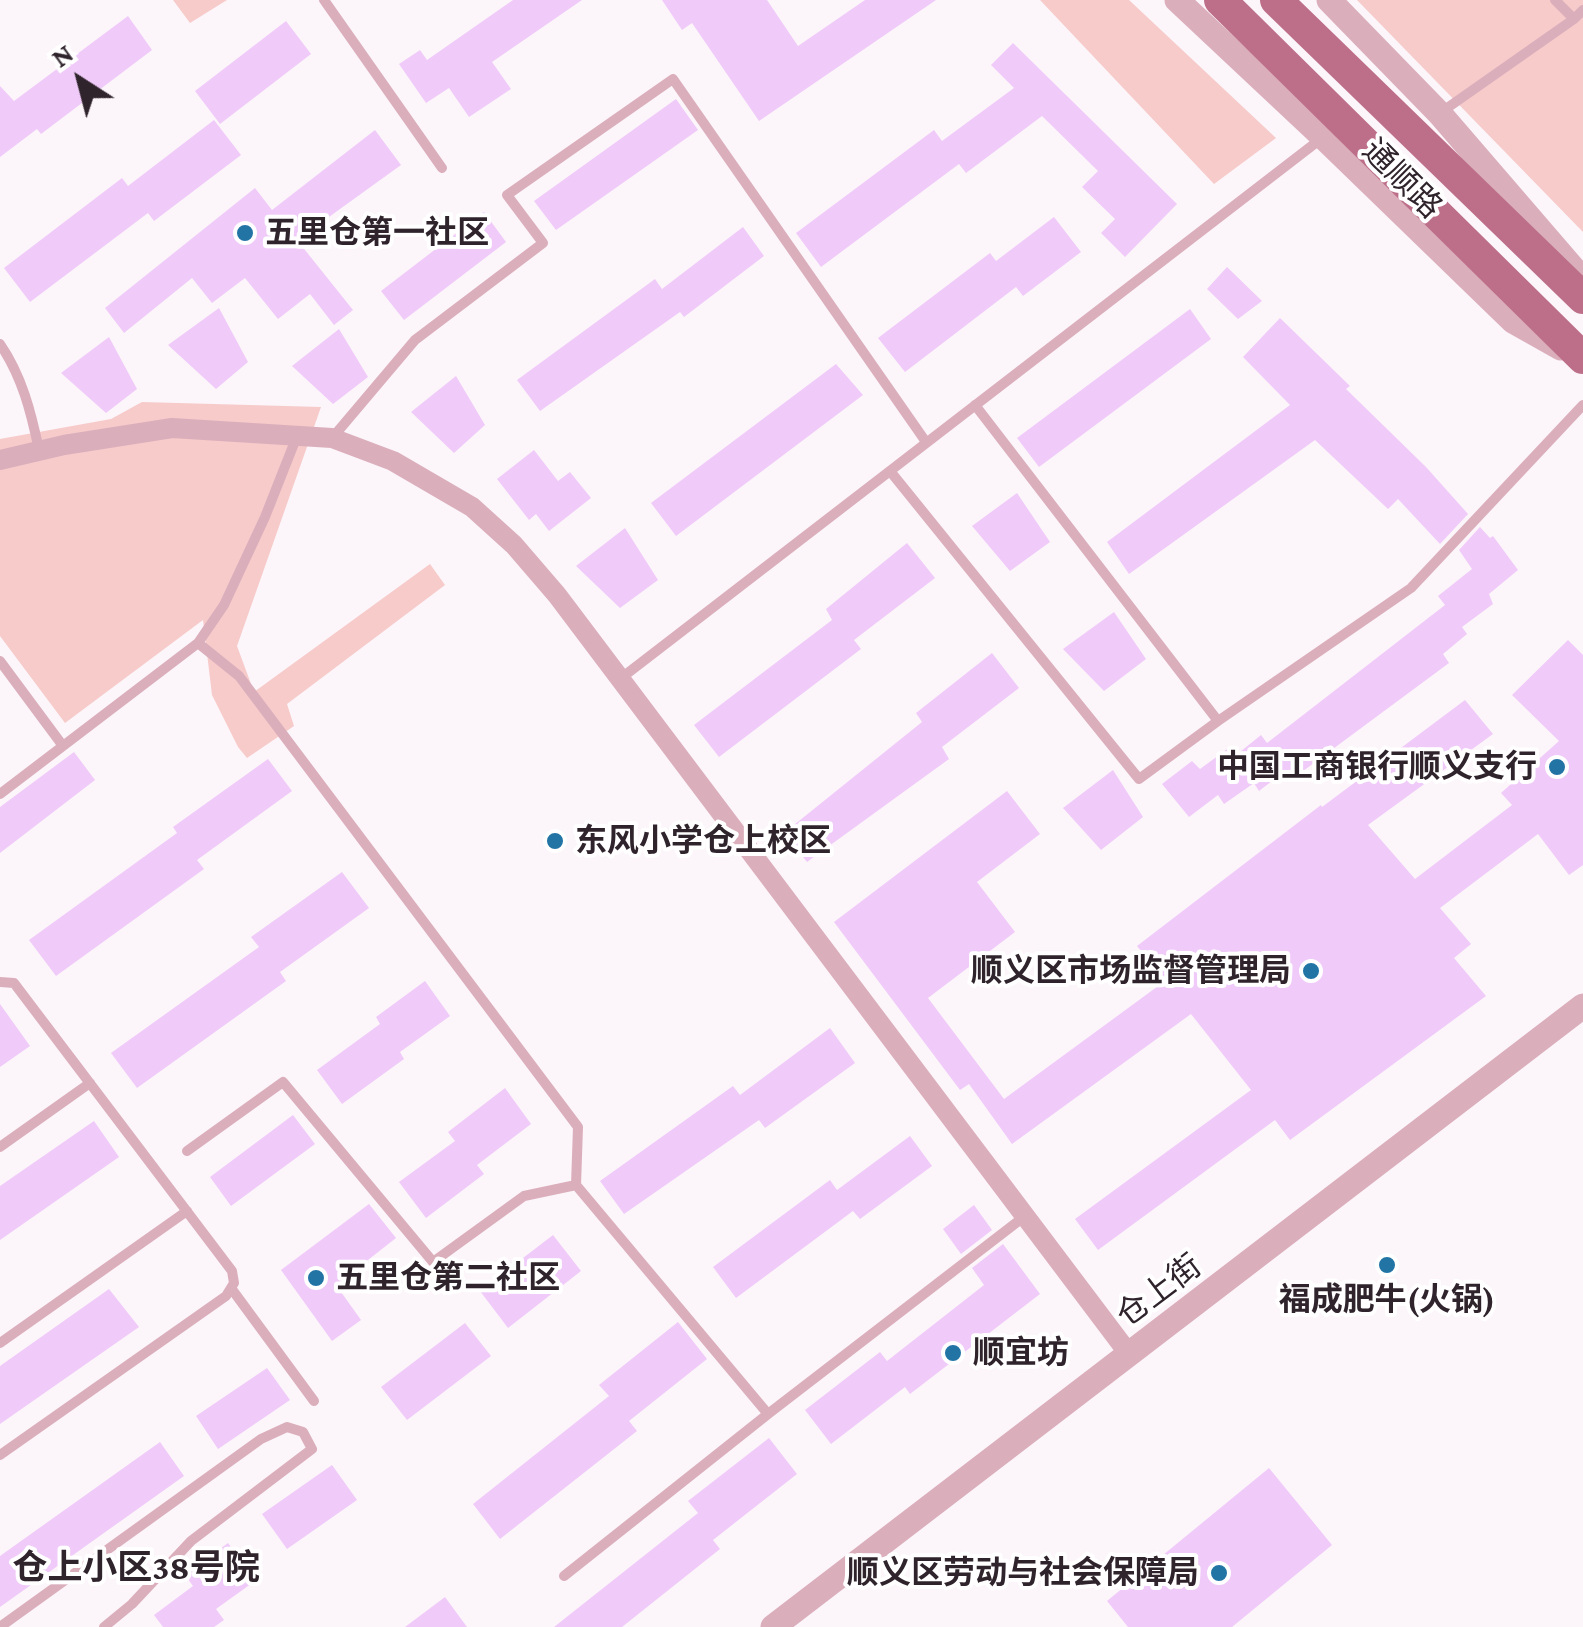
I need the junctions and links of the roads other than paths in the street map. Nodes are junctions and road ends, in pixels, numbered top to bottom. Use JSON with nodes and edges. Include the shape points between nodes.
{"nodes":[{"id":1,"x":324,"y":0,"type":"edge"},
{"id":2,"x":1177,"y":0,"type":"edge"},
{"id":3,"x":1220,"y":0,"type":"edge"},
{"id":4,"x":1276,"y":0,"type":"edge"},
{"id":5,"x":1329,"y":0,"type":"edge"},
{"id":6,"x":1554,"y":0,"type":"edge"},
{"id":7,"x":1583,"y":10,"type":"edge"},
{"id":8,"x":1574,"y":19,"type":"junction"},
{"id":9,"x":1440,"y":114,"type":"junction"},
{"id":10,"x":1323,"y":137,"type":"junction"},
{"id":11,"x":442,"y":168,"type":"dead end"},
{"id":12,"x":1583,"y":280,"type":"edge"},
{"id":13,"x":1583,"y":298,"type":"edge"},
{"id":14,"x":0,"y":344,"type":"edge"},
{"id":15,"x":1583,"y":359,"type":"edge"},
{"id":16,"x":975,"y":405,"type":"junction"},
{"id":17,"x":1583,"y":405,"type":"edge"},
{"id":18,"x":297,"y":436,"type":"junction"},
{"id":19,"x":332,"y":438,"type":"junction"},
{"id":20,"x":926,"y":442,"type":"junction"},
{"id":21,"x":39,"y":451,"type":"junction"},
{"id":22,"x":0,"y":460,"type":"edge"},
{"id":23,"x":890,"y":470,"type":"junction"},
{"id":24,"x":198,"y":643,"type":"junction"},
{"id":25,"x":0,"y":661,"type":"edge"},
{"id":26,"x":620,"y":679,"type":"junction"},
{"id":27,"x":1218,"y":721,"type":"junction"},
{"id":28,"x":63,"y":746,"type":"junction"},
{"id":29,"x":0,"y":794,"type":"edge"},
{"id":30,"x":0,"y":982,"type":"edge"},
{"id":31,"x":1583,"y":1006,"type":"edge"},
{"id":32,"x":90,"y":1083,"type":"junction"},
{"id":33,"x":0,"y":1147,"type":"edge"},
{"id":34,"x":188,"y":1151,"type":"dead end"},
{"id":35,"x":576,"y":1185,"type":"junction"},
{"id":36,"x":187,"y":1211,"type":"junction"},
{"id":37,"x":1026,"y":1216,"type":"junction"},
{"id":38,"x":231,"y":1288,"type":"junction"},
{"id":39,"x":0,"y":1342,"type":"edge"},
{"id":40,"x":1129,"y":1354,"type":"junction"},
{"id":41,"x":314,"y":1400,"type":"dead end"},
{"id":42,"x":768,"y":1414,"type":"junction"},
{"id":43,"x":0,"y":1455,"type":"edge"},
{"id":44,"x":564,"y":1576,"type":"dead end"},
{"id":45,"x":0,"y":1627,"type":"edge"},
{"id":46,"x":104,"y":1627,"type":"edge"},
{"id":47,"x":773,"y":1627,"type":"edge"}],
"edges":[{"from":1,"to":11,"type":"lane"},
{"from":2,"to":10,"type":"street"},
{"from":3,"to":15,"type":"main road","name":"通顺路"},
{"from":4,"to":13,"type":"main road","name":"通顺路"},
{"from":5,"to":9,"type":"street"},
{"from":6,"to":8,"type":"lane"},
{"from":7,"to":8,"type":"lane"},
{"from":8,"to":9,"type":"lane"},
{"from":9,"to":12,"type":"street"},
{"from":10,"to":15,"type":"street","via":[[1513,321]]},
{"from":10,"to":16,"type":"lane"},
{"from":14,"to":21,"type":"lane","via":[[23,389]]},
{"from":16,"to":20,"type":"lane"},
{"from":16,"to":27,"type":"lane"},
{"from":17,"to":27,"type":"lane","via":[[1411,588]]},
{"from":18,"to":19,"type":"street"},
{"from":18,"to":21,"type":"street","via":[[172,428]]},
{"from":18,"to":24,"type":"lane","via":[[224,605]]},
{"from":19,"to":20,"type":"lane","via":[[414,340],[543,244],[507,194],[673,79]]},
{"from":19,"to":26,"type":"street","via":[[394,461],[472,507],[557,595]]},
{"from":20,"to":23,"type":"lane"},
{"from":21,"to":22,"type":"street"},
{"from":23,"to":26,"type":"lane"},
{"from":23,"to":27,"type":"lane","via":[[1139,779]]},
{"from":24,"to":28,"type":"lane"},
{"from":24,"to":35,"type":"lane","via":[[239,676],[578,1127]]},
{"from":25,"to":28,"type":"lane"},
{"from":26,"to":37,"type":"street"},
{"from":28,"to":29,"type":"lane"},
{"from":30,"to":32,"type":"lane","via":[[14,983]]},
{"from":31,"to":40,"type":"street","name":"仓上街"},
{"from":32,"to":33,"type":"lane"},
{"from":32,"to":36,"type":"lane"},
{"from":34,"to":35,"type":"lane","via":[[283,1082],[433,1262],[524,1196]]},
{"from":35,"to":42,"type":"lane"},
{"from":36,"to":38,"type":"lane","via":[[232,1271]]},
{"from":36,"to":39,"type":"lane"},
{"from":37,"to":40,"type":"street"},
{"from":37,"to":42,"type":"lane"},
{"from":38,"to":41,"type":"lane"},
{"from":38,"to":43,"type":"lane"},
{"from":40,"to":47,"type":"street","name":"仓上街"},
{"from":42,"to":44,"type":"lane"},
{"from":45,"to":46,"type":"lane","via":[[261,1439],[287,1426],[303,1432],[312,1448],[190,1541]]}]}
